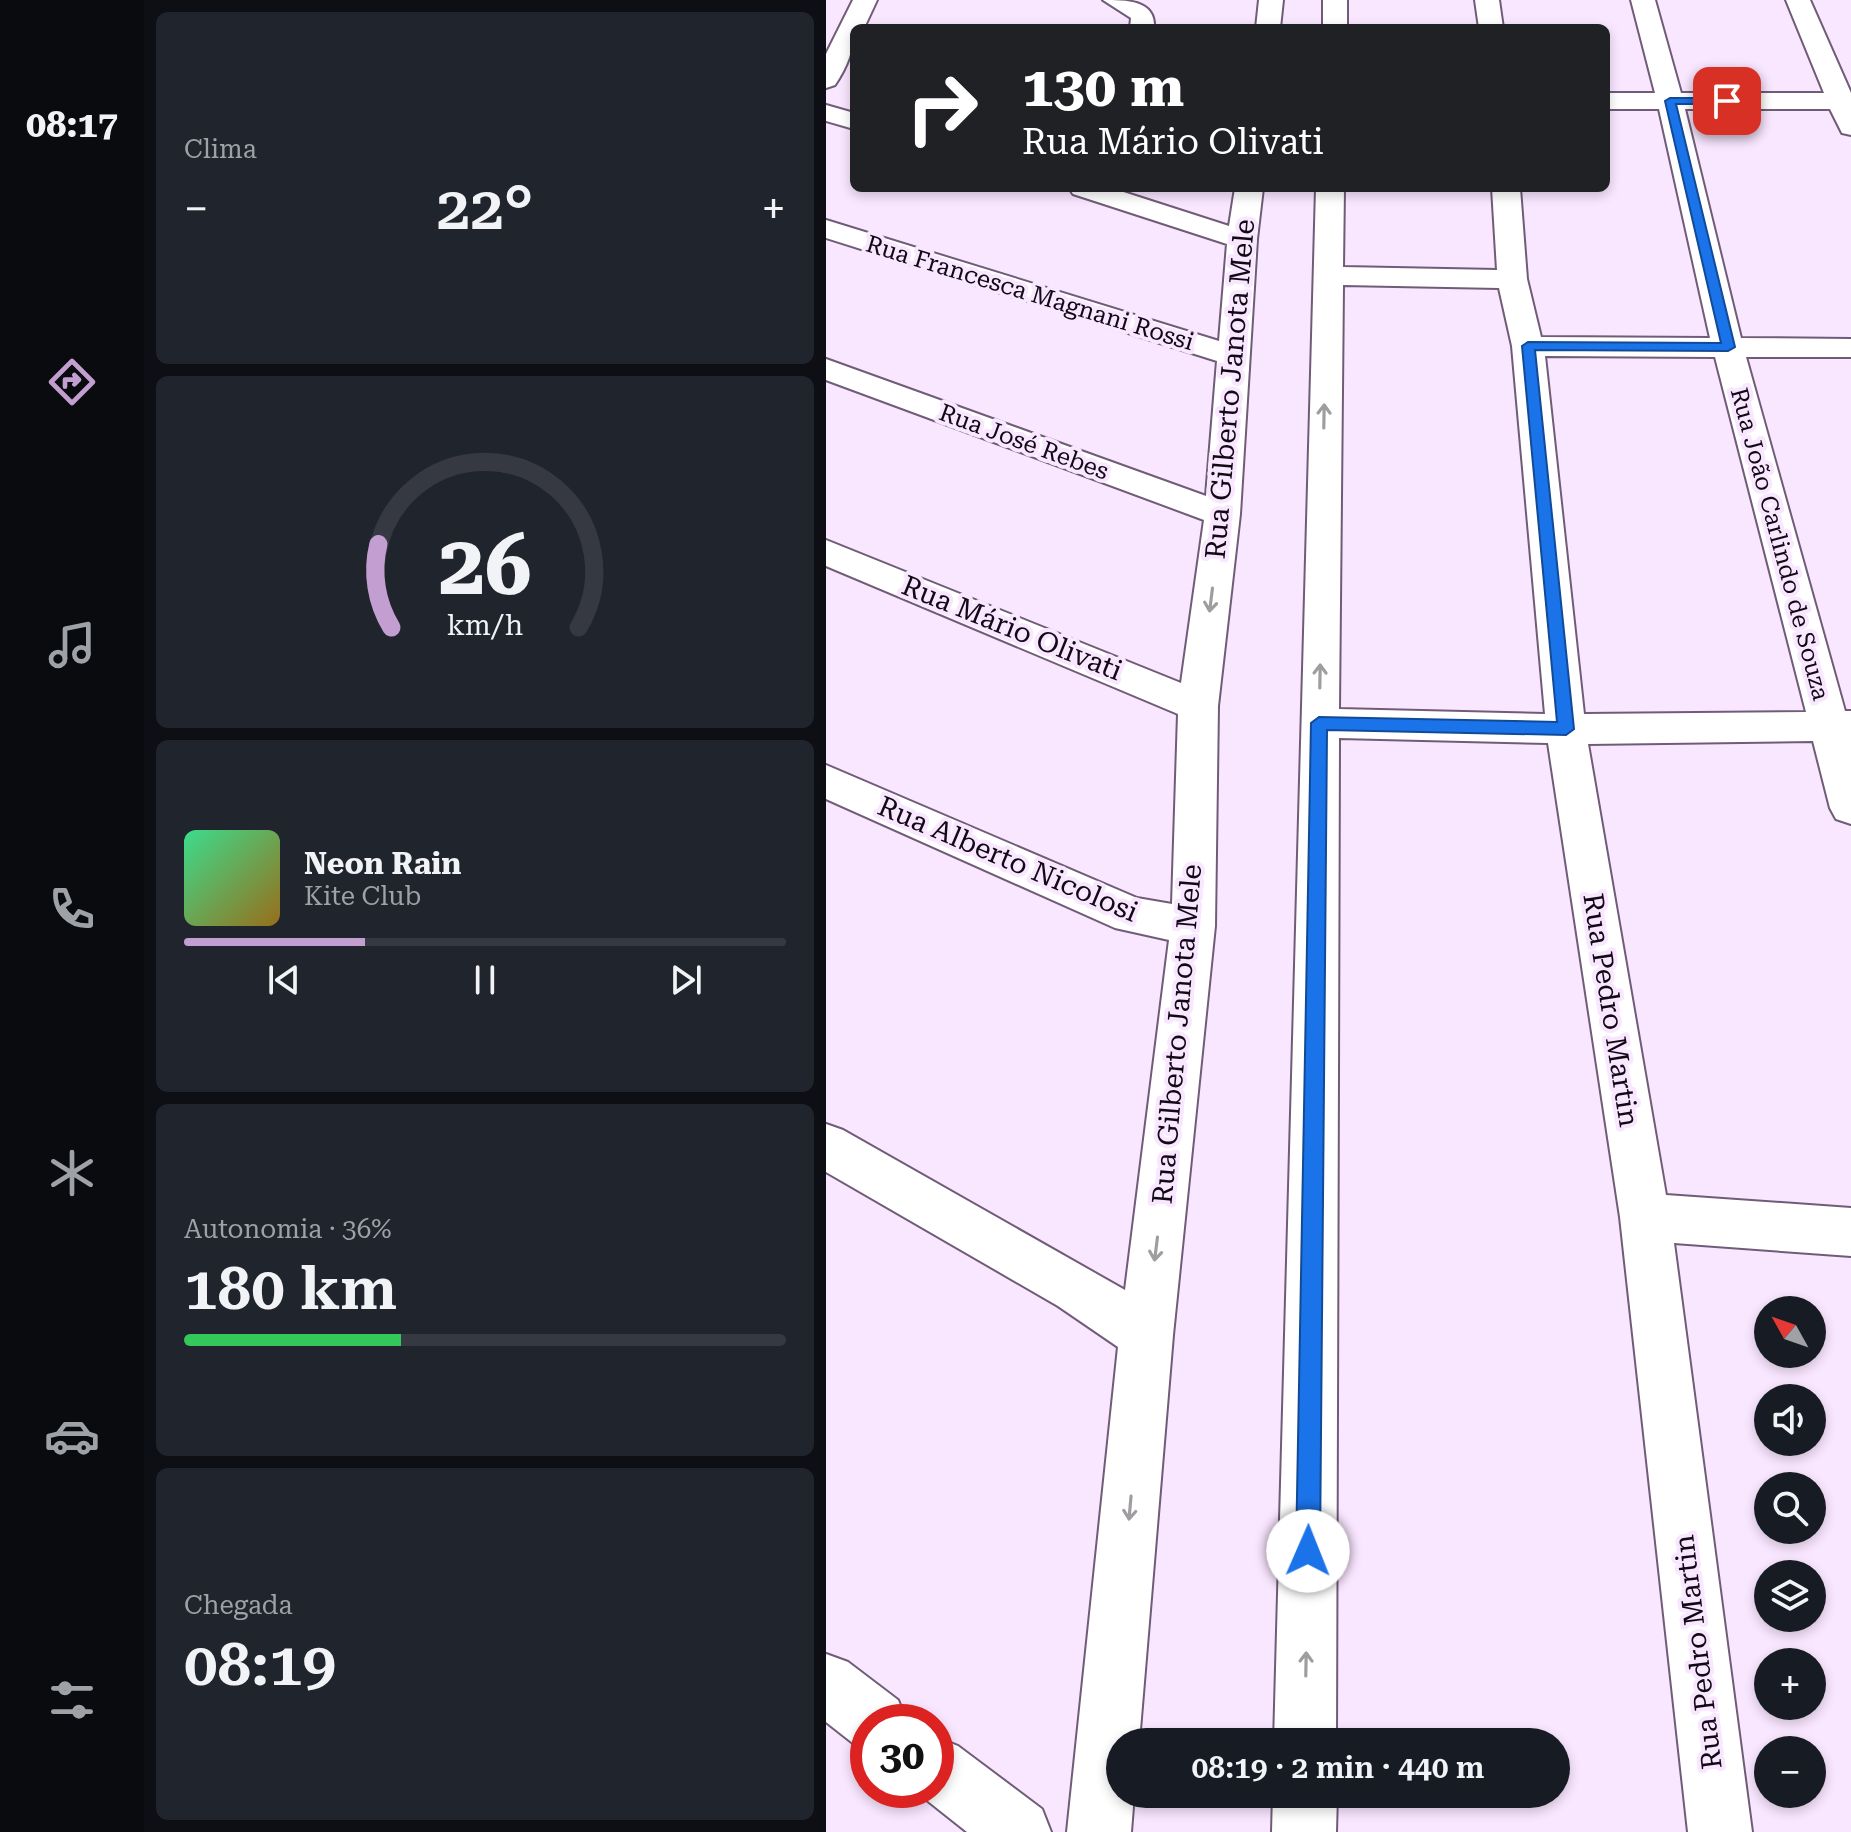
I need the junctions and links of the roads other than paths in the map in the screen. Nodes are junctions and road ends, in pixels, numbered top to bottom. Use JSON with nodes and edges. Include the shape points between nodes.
{"nodes":[{"id":1,"x":865,"y":0,"type":"edge"},
{"id":2,"x":1115,"y":0,"type":"edge"},
{"id":3,"x":1271,"y":0,"type":"edge"},
{"id":4,"x":1335,"y":0,"type":"edge"},
{"id":5,"x":1487,"y":0,"type":"edge"},
{"id":6,"x":1643,"y":0,"type":"edge"},
{"id":7,"x":1798,"y":0,"type":"edge"},
{"id":8,"x":867,"y":24,"type":"edge"},
{"id":9,"x":1142,"y":24,"type":"edge"},
{"id":10,"x":1268,"y":24,"type":"edge"},
{"id":11,"x":1335,"y":24,"type":"edge"},
{"id":12,"x":1490,"y":24,"type":"edge"},
{"id":13,"x":850,"y":49,"type":"edge"},
{"id":14,"x":826,"y":80,"type":"edge"},
{"id":15,"x":1610,"y":101,"type":"edge"},
{"id":16,"x":1670,"y":101,"type":"junction"},
{"id":17,"x":1846,"y":101,"type":"edge"},
{"id":18,"x":826,"y":113,"type":"edge"},
{"id":19,"x":850,"y":120,"type":"edge"},
{"id":20,"x":1851,"y":127,"type":"edge"},
{"id":21,"x":1095,"y":192,"type":"edge"},
{"id":22,"x":1248,"y":192,"type":"edge"},
{"id":23,"x":1330,"y":192,"type":"edge"},
{"id":24,"x":1506,"y":192,"type":"edge"},
{"id":25,"x":826,"y":229,"type":"edge"},
{"id":26,"x":1242,"y":239,"type":"junction"},
{"id":27,"x":1327,"y":276,"type":"junction"},
{"id":28,"x":1512,"y":279,"type":"junction"},
{"id":29,"x":1528,"y":346,"type":"junction"},
{"id":30,"x":1728,"y":347,"type":"junction"},
{"id":31,"x":1851,"y":348,"type":"edge"},
{"id":32,"x":1234,"y":356,"type":"junction"},
{"id":33,"x":826,"y":369,"type":"edge"},
{"id":34,"x":1222,"y":514,"type":"junction"},
{"id":35,"x":826,"y":552,"type":"edge"},
{"id":36,"x":1198,"y":706,"type":"junction"},
{"id":37,"x":1319,"y":723,"type":"junction"},
{"id":38,"x":1840,"y":726,"type":"edge"},
{"id":39,"x":1566,"y":729,"type":"junction"},
{"id":40,"x":826,"y":781,"type":"edge"},
{"id":41,"x":1851,"y":808,"type":"edge"},
{"id":42,"x":1193,"y":926,"type":"junction"},
{"id":43,"x":826,"y":1146,"type":"edge"},
{"id":44,"x":1645,"y":1217,"type":"junction"},
{"id":45,"x":1851,"y":1232,"type":"edge"},
{"id":46,"x":1146,"y":1335,"type":"junction"},
{"id":47,"x":826,"y":1684,"type":"edge"},
{"id":48,"x":852,"y":1704,"type":"edge"},
{"id":49,"x":1305,"y":1728,"type":"edge"},
{"id":50,"x":954,"y":1782,"type":"edge"},
{"id":51,"x":1305,"y":1808,"type":"edge"},
{"id":52,"x":1019,"y":1832,"type":"edge"},
{"id":53,"x":1099,"y":1832,"type":"edge"},
{"id":54,"x":1304,"y":1832,"type":"edge"},
{"id":55,"x":1720,"y":1832,"type":"edge"}],
"edges":[{"from":1,"to":8,"type":"street"},
{"from":2,"to":9,"type":"street","via":[[1143,15]]},
{"from":3,"to":10,"type":"street"},
{"from":4,"to":11,"type":"street"},
{"from":5,"to":12,"type":"street"},
{"from":6,"to":16,"type":"street","name":"Rua João Carlindo de Souza"},
{"from":7,"to":17,"type":"street"},
{"from":13,"to":14,"type":"street"},
{"from":15,"to":16,"type":"street"},
{"from":16,"to":17,"type":"street"},
{"from":16,"to":30,"type":"street","name":"Rua João Carlindo de Souza"},
{"from":17,"to":20,"type":"street"},
{"from":18,"to":19,"type":"street"},
{"from":21,"to":26,"type":"street"},
{"from":22,"to":26,"type":"street","name":"Rua Gilberto Janota Mele"},
{"from":23,"to":27,"type":"street"},
{"from":24,"to":28,"type":"street","name":"Rua Pedro Martin"},
{"from":25,"to":32,"type":"street","name":"Rua Francesca Magnani Rossi"},
{"from":26,"to":32,"type":"street","name":"Rua Gilberto Janota Mele"},
{"from":27,"to":28,"type":"street"},
{"from":37,"to":27,"type":"street","one_way":true},
{"from":28,"to":29,"type":"street","name":"Rua Pedro Martin"},
{"from":29,"to":30,"type":"street"},
{"from":29,"to":39,"type":"street","name":"Rua Pedro Martin"},
{"from":30,"to":31,"type":"street"},
{"from":30,"to":38,"type":"street","name":"Rua João Carlindo de Souza"},
{"from":32,"to":34,"type":"street","name":"Rua Gilberto Janota Mele"},
{"from":33,"to":34,"type":"street","name":"Rua José Rebes"},
{"from":34,"to":36,"type":"street","name":"Rua Gilberto Janota Mele","one_way":true},
{"from":35,"to":36,"type":"street","name":"Rua Mário Olivati"},
{"from":36,"to":42,"type":"street","name":"Rua Gilberto Janota Mele"},
{"from":37,"to":39,"type":"street"},
{"from":49,"to":37,"type":"street","one_way":true},
{"from":38,"to":39,"type":"street"},
{"from":38,"to":41,"type":"street","name":"Rua João Carlindo de Souza"},
{"from":39,"to":44,"type":"street","name":"Rua Pedro Martin"},
{"from":40,"to":42,"type":"street","name":"Rua Alberto Nicolosi","via":[[1131,915]]},
{"from":42,"to":46,"type":"street","name":"Rua Gilberto Janota Mele","one_way":true},
{"from":43,"to":46,"type":"street","via":[[1076,1288]]},
{"from":44,"to":45,"type":"street"},
{"from":44,"to":55,"type":"street","name":"Rua Pedro Martin"},
{"from":46,"to":53,"type":"street","name":"Rua Gilberto Janota Mele","one_way":true},
{"from":47,"to":48,"type":"street"},
{"from":50,"to":52,"type":"street"},
{"from":51,"to":54,"type":"street"}]}
